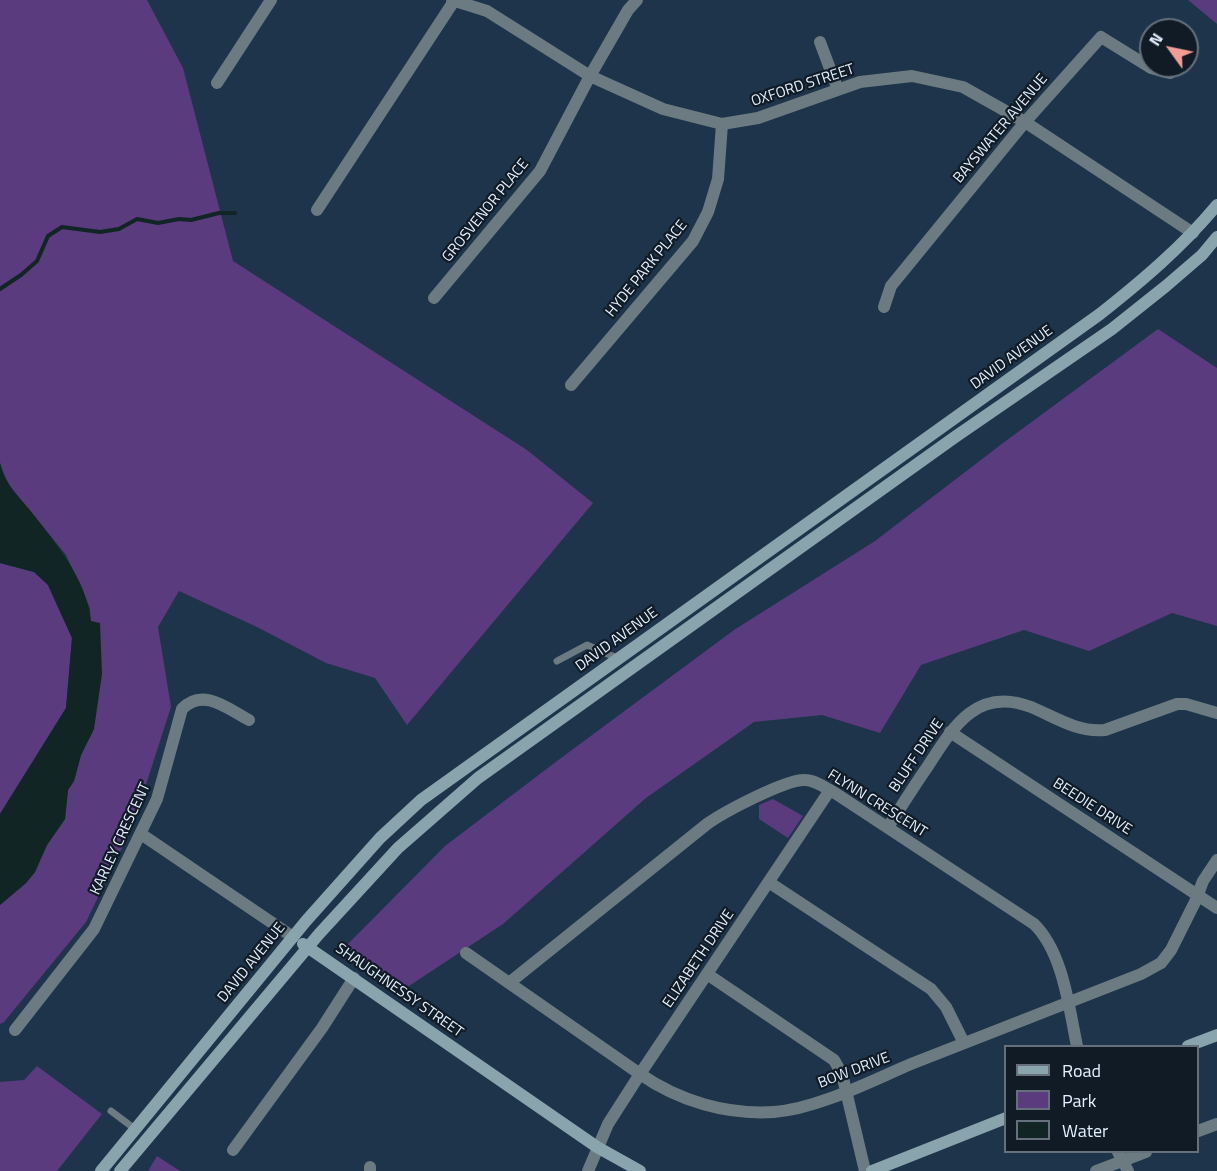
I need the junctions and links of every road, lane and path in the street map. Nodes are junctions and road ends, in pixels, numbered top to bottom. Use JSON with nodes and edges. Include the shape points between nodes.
{"nodes":[{"id":1,"x":271,"y":0,"type":"edge"},
{"id":2,"x":453,"y":0,"type":"edge"},
{"id":3,"x":638,"y":0,"type":"edge"},
{"id":4,"x":820,"y":42,"type":"dead end"},
{"id":5,"x":1139,"y":61,"type":"edge"},
{"id":6,"x":590,"y":76,"type":"junction"},
{"id":7,"x":217,"y":83,"type":"dead end"},
{"id":8,"x":838,"y":90,"type":"junction"},
{"id":9,"x":1025,"y":122,"type":"junction"},
{"id":10,"x":722,"y":124,"type":"junction"},
{"id":11,"x":1217,"y":205,"type":"edge"},
{"id":12,"x":317,"y":210,"type":"dead end"},
{"id":13,"x":1193,"y":233,"type":"junction"},
{"id":14,"x":1215,"y":244,"type":"edge"},
{"id":15,"x":434,"y":298,"type":"dead end"},
{"id":16,"x":884,"y":307,"type":"dead end"},
{"id":17,"x":571,"y":385,"type":"dead end"},
{"id":18,"x":617,"y":658,"type":"junction"},
{"id":19,"x":557,"y":661,"type":"dead end"},
{"id":20,"x":1217,"y":713,"type":"edge"},
{"id":21,"x":249,"y":720,"type":"dead end"},
{"id":22,"x":950,"y":732,"type":"junction"},
{"id":23,"x":830,"y":790,"type":"junction"},
{"id":24,"x":888,"y":827,"type":"junction"},
{"id":25,"x":141,"y":834,"type":"junction"},
{"id":26,"x":1217,"y":860,"type":"edge"},
{"id":27,"x":770,"y":883,"type":"junction"},
{"id":28,"x":1198,"y":895,"type":"junction"},
{"id":29,"x":1217,"y":908,"type":"edge"},
{"id":30,"x":294,"y":937,"type":"junction"},
{"id":31,"x":308,"y":947,"type":"junction"},
{"id":32,"x":466,"y":953,"type":"dead end"},
{"id":33,"x":707,"y":974,"type":"junction"},
{"id":34,"x":354,"y":978,"type":"junction"},
{"id":35,"x":509,"y":982,"type":"junction"},
{"id":36,"x":1068,"y":1003,"type":"junction"},
{"id":37,"x":15,"y":1030,"type":"dead end"},
{"id":38,"x":1217,"y":1035,"type":"edge"},
{"id":39,"x":964,"y":1043,"type":"junction"},
{"id":40,"x":1077,"y":1045,"type":"edge"},
{"id":41,"x":1193,"y":1045,"type":"edge"},
{"id":42,"x":640,"y":1074,"type":"junction"},
{"id":43,"x":846,"y":1091,"type":"junction"},
{"id":44,"x":111,"y":1111,"type":"dead end"},
{"id":45,"x":1004,"y":1118,"type":"edge"},
{"id":46,"x":1217,"y":1124,"type":"edge"},
{"id":47,"x":135,"y":1129,"type":"junction"},
{"id":48,"x":1199,"y":1130,"type":"edge"},
{"id":49,"x":597,"y":1147,"type":"junction"},
{"id":50,"x":233,"y":1150,"type":"dead end"},
{"id":51,"x":1143,"y":1153,"type":"edge"},
{"id":52,"x":1123,"y":1161,"type":"edge"},
{"id":53,"x":101,"y":1171,"type":"edge"},
{"id":54,"x":120,"y":1171,"type":"edge"},
{"id":55,"x":588,"y":1171,"type":"edge"},
{"id":56,"x":640,"y":1171,"type":"edge"},
{"id":57,"x":865,"y":1171,"type":"edge"},
{"id":58,"x":872,"y":1171,"type":"edge"},
{"id":59,"x":1096,"y":1171,"type":"edge"}],
"edges":[{"from":1,"to":7,"type":"street"},
{"from":2,"to":6,"type":"street","name":"OXFORD STREET","via":[[487,11]]},
{"from":2,"to":12,"type":"street"},
{"from":3,"to":6,"type":"street","name":"GROSVENOR PLACE","via":[[628,10]]},
{"from":4,"to":8,"type":"street"},
{"from":5,"to":9,"type":"street","name":"BAYSWATER AVENUE","via":[[1101,37]]},
{"from":6,"to":10,"type":"street","name":"OXFORD STREET","via":[[663,109]]},
{"from":6,"to":15,"type":"street","name":"GROSVENOR PLACE","via":[[540,171]]},
{"from":8,"to":9,"type":"street","name":"OXFORD STREET","via":[[860,82],[912,76],[963,87]]},
{"from":8,"to":10,"type":"street","name":"OXFORD STREET","via":[[758,118]]},
{"from":9,"to":13,"type":"street","name":"OXFORD STREET"},
{"from":9,"to":16,"type":"street","name":"BAYSWATER AVENUE","via":[[891,286]]},
{"from":10,"to":17,"type":"street","name":"HYDE PARK PLACE","via":[[718,179],[708,212],[693,241]]},
{"from":11,"to":13,"type":"main road","name":"DAVID AVENUE"},
{"from":13,"to":14,"type":"main road","name":"OXFORD STREET"},
{"from":13,"to":18,"type":"main road","name":"DAVID AVENUE","via":[[1100,314]]},
{"from":14,"to":31,"type":"main road","name":"DAVID AVENUE","via":[[1112,329],[955,436],[478,778],[398,848]]},
{"from":18,"to":19,"type":"lane","via":[[587,645]]},
{"from":18,"to":30,"type":"main road","name":"DAVID AVENUE","via":[[421,800],[380,838]]},
{"from":20,"to":22,"type":"street","name":"BLUFF DRIVE","via":[[1177,704],[1096,731],[1030,707],[1003,702],[977,708]]},
{"from":21,"to":25,"type":"street","name":"KARLEY CRESCENT","via":[[205,698],[187,704],[180,714],[163,785]]},
{"from":22,"to":24,"type":"street","name":"BLUFF DRIVE"},
{"from":22,"to":28,"type":"street","name":"BEEDIE DRIVE"},
{"from":23,"to":24,"type":"street","name":"FLYNN CRESCENT"},
{"from":23,"to":27,"type":"street","name":"ELIZABETH DRIVE"},
{"from":23,"to":35,"type":"street","name":"FLYNN CRESCENT","via":[[812,781],[798,780],[719,815]]},
{"from":24,"to":36,"type":"street","name":"FLYNN CRESCENT","via":[[1034,924],[1053,950]]},
{"from":25,"to":30,"type":"street","name":"SHAUGHNESSY STREET"},
{"from":25,"to":37,"type":"street","name":"KARLEY CRESCENT","via":[[94,929]]},
{"from":26,"to":28,"type":"street","name":"BOW DRIVE"},
{"from":27,"to":33,"type":"street","name":"ELIZABETH DRIVE"},
{"from":27,"to":39,"type":"street","via":[[931,989],[946,1007]]},
{"from":28,"to":29,"type":"street","name":"BEEDIE DRIVE"},
{"from":28,"to":36,"type":"street","name":"BOW DRIVE","via":[[1161,963]]},
{"from":30,"to":31,"type":"main road","name":"SHAUGHNESSY STREET"},
{"from":30,"to":47,"type":"main road","name":"DAVID AVENUE"},
{"from":31,"to":34,"type":"main road","name":"SHAUGHNESSY STREET"},
{"from":31,"to":54,"type":"main road","name":"DAVID AVENUE"},
{"from":32,"to":35,"type":"street","name":"BOW DRIVE"},
{"from":33,"to":42,"type":"street","name":"ELIZABETH DRIVE"},
{"from":33,"to":43,"type":"street","via":[[829,1055],[840,1067]]},
{"from":34,"to":49,"type":"main road","name":"SHAUGHNESSY STREET"},
{"from":34,"to":50,"type":"street","via":[[322,1029]]},
{"from":35,"to":42,"type":"street","name":"BOW DRIVE"},
{"from":36,"to":39,"type":"street","name":"BOW DRIVE"},
{"from":36,"to":40,"type":"street","name":"FLYNN CRESCENT"},
{"from":38,"to":41,"type":"main road"},
{"from":39,"to":43,"type":"street","name":"BOW DRIVE"},
{"from":42,"to":43,"type":"street","name":"BOW DRIVE","via":[[667,1091],[711,1107],[754,1113],[787,1110]]},
{"from":42,"to":49,"type":"street","name":"ELIZABETH DRIVE"},
{"from":43,"to":57,"type":"street"},
{"from":44,"to":47,"type":"lane"},
{"from":45,"to":58,"type":"main road"},
{"from":46,"to":48,"type":"street"},
{"from":47,"to":53,"type":"main road","name":"DAVID AVENUE"},
{"from":49,"to":55,"type":"street","name":"ELIZABETH DRIVE"},
{"from":49,"to":56,"type":"main road","name":"SHAUGHNESSY STREET"},
{"from":51,"to":52,"type":"street"},
{"from":52,"to":59,"type":"street"}]}
